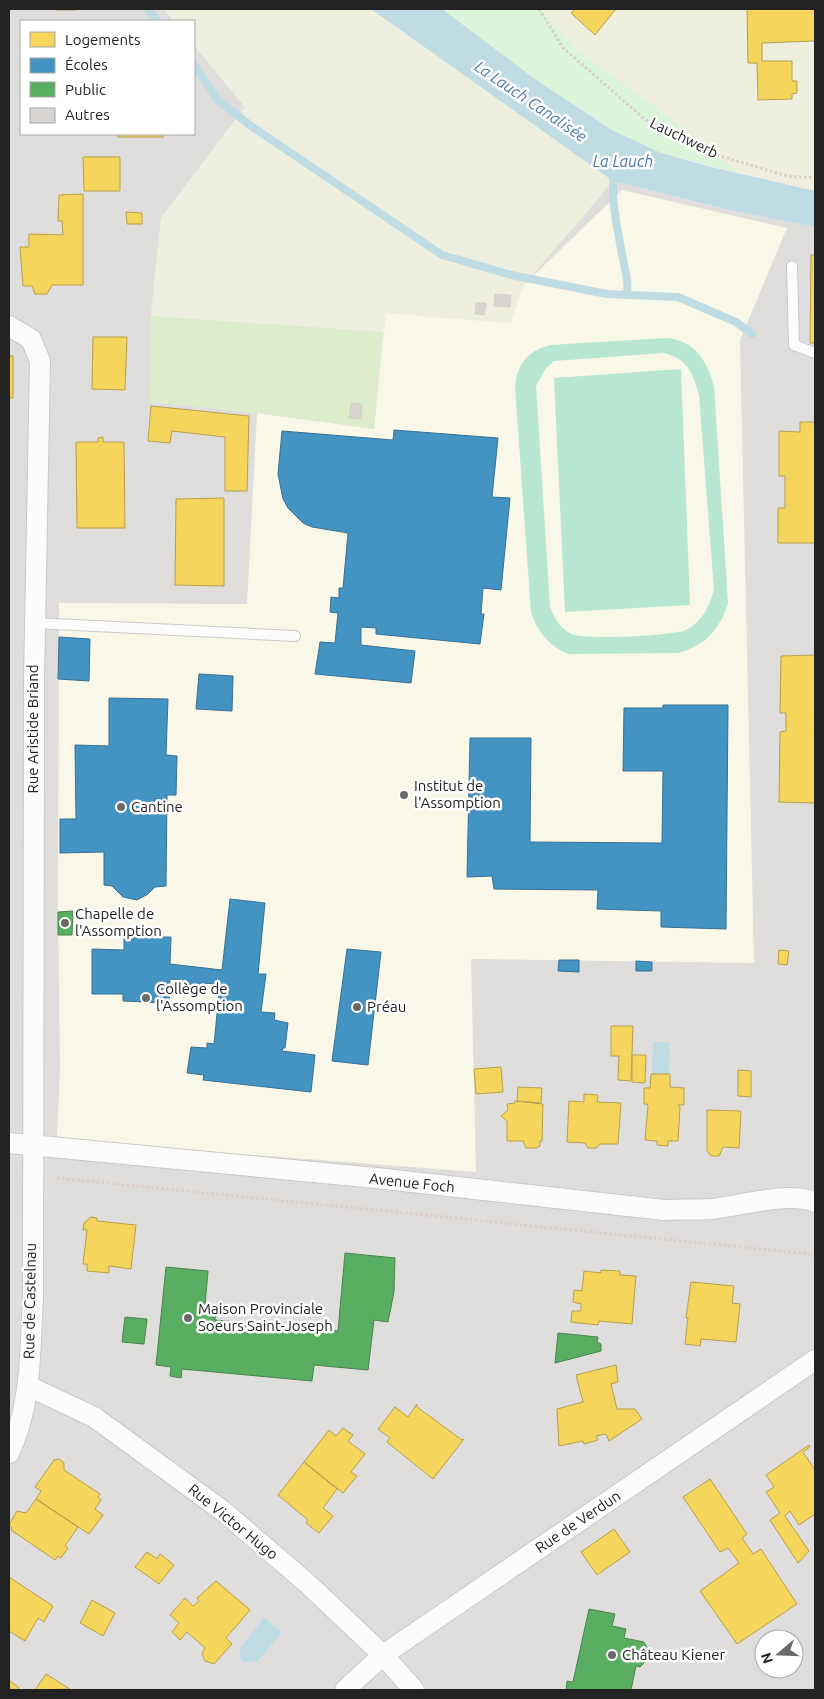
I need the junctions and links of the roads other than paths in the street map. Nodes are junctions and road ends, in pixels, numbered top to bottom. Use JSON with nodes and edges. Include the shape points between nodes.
{"nodes":[{"id":1,"x":792,"y":266,"type":"dead end"},
{"id":2,"x":9,"y":326,"type":"edge"},
{"id":3,"x":815,"y":353,"type":"edge"},
{"id":4,"x":35,"y":623,"type":"junction"},
{"id":5,"x":295,"y":636,"type":"dead end"},
{"id":6,"x":9,"y":1143,"type":"edge"},
{"id":7,"x":35,"y":1147,"type":"junction"},
{"id":8,"x":815,"y":1202,"type":"edge"},
{"id":9,"x":815,"y":1360,"type":"edge"},
{"id":10,"x":28,"y":1386,"type":"junction"},
{"id":11,"x":9,"y":1453,"type":"edge"},
{"id":12,"x":383,"y":1656,"type":"junction"},
{"id":13,"x":345,"y":1690,"type":"edge"},
{"id":14,"x":414,"y":1690,"type":"edge"}],
"edges":[{"from":1,"to":3,"type":"lane","via":[[794,345]]},
{"from":2,"to":4,"type":"street","name":"Rue Aristide Briand","via":[[31,339],[40,361]]},
{"from":4,"to":5,"type":"lane"},
{"from":4,"to":7,"type":"street","name":"Rue Aristide Briand","via":[[32,936]]},
{"from":6,"to":7,"type":"street","name":"Avenue Foch"},
{"from":7,"to":8,"type":"street","name":"Avenue Foch","via":[[376,1178],[664,1210],[711,1208],[774,1199]]},
{"from":7,"to":10,"type":"street","name":"Rue de Castelnau"},
{"from":9,"to":12,"type":"street","name":"Rue de Verdun"},
{"from":10,"to":11,"type":"street","name":"Rue de Castelnau"},
{"from":10,"to":12,"type":"street","name":"Rue Victor Hugo","via":[[94,1417],[223,1511],[308,1584]]},
{"from":12,"to":13,"type":"street","name":"Rue de Verdun"},
{"from":12,"to":14,"type":"street","name":"Rue Victor Hugo"}]}
